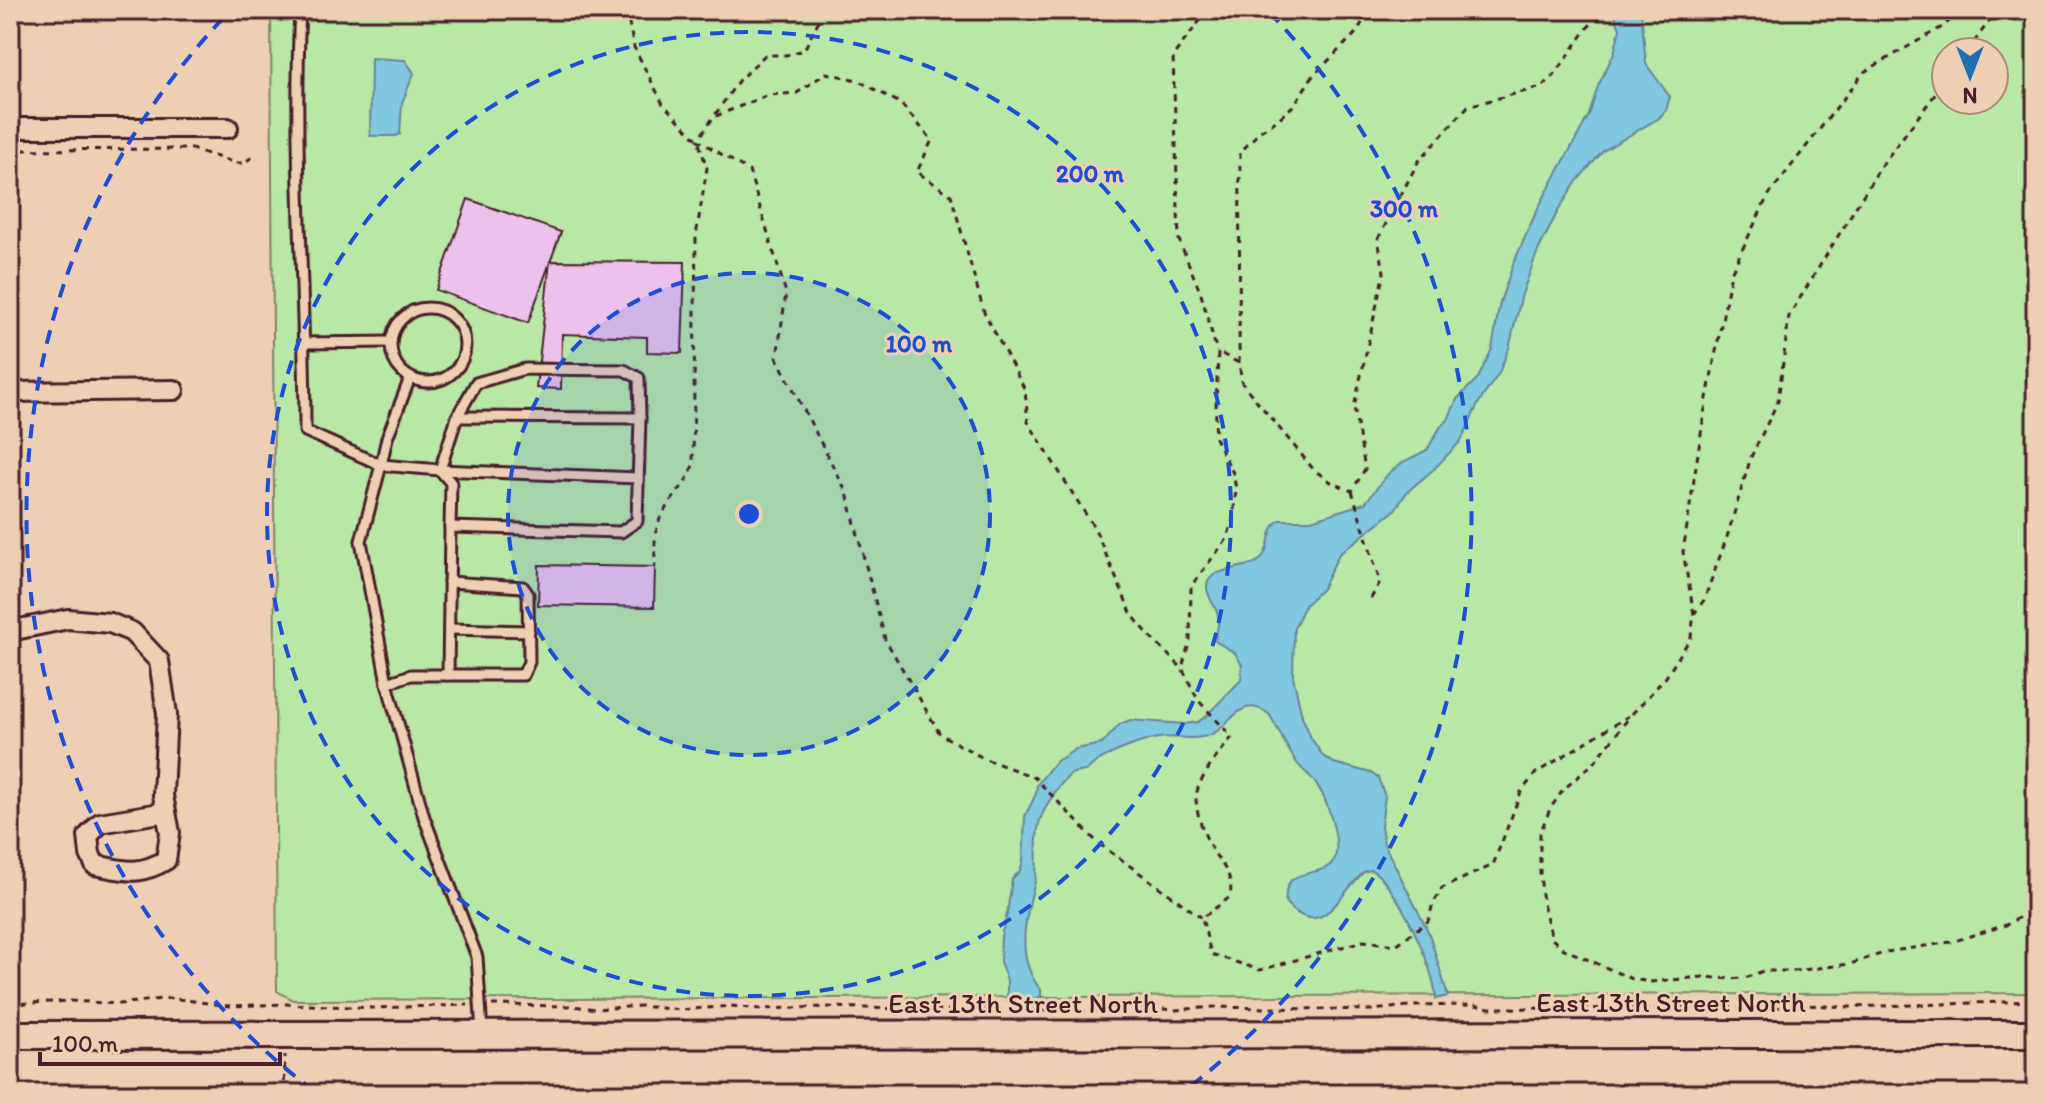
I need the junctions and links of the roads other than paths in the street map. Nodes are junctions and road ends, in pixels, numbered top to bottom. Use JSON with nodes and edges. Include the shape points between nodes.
{"nodes":[{"id":1,"x":300,"y":10,"type":"edge"},
{"id":2,"x":10,"y":128,"type":"edge"},
{"id":3,"x":228,"y":128,"type":"dead end"},
{"id":4,"x":391,"y":342,"type":"junction"},
{"id":5,"x":305,"y":343,"type":"junction"},
{"id":6,"x":410,"y":378,"type":"junction"},
{"id":7,"x":174,"y":390,"type":"dead end"},
{"id":8,"x":10,"y":392,"type":"edge"},
{"id":9,"x":457,"y":417,"type":"junction"},
{"id":10,"x":640,"y":418,"type":"junction"},
{"id":11,"x":381,"y":465,"type":"junction"},
{"id":12,"x":440,"y":470,"type":"junction"},
{"id":13,"x":638,"y":478,"type":"junction"},
{"id":14,"x":450,"y":527,"type":"junction"},
{"id":15,"x":449,"y":582,"type":"junction"},
{"id":16,"x":449,"y":629,"type":"junction"},
{"id":17,"x":10,"y":631,"type":"edge"},
{"id":18,"x":529,"y":631,"type":"junction"},
{"id":19,"x":448,"y":675,"type":"junction"},
{"id":20,"x":387,"y":683,"type":"junction"},
{"id":21,"x":166,"y":812,"type":"junction"},
{"id":22,"x":2036,"y":1034,"type":"edge"},
{"id":23,"x":10,"y":1035,"type":"edge"},
{"id":24,"x":482,"y":1035,"type":"junction"}],
"edges":[{"from":1,"to":5,"type":"lane","via":[[297,170]]},
{"from":2,"to":3,"type":"street"},
{"from":4,"to":5,"type":"lane"},
{"from":4,"to":6,"type":"lane","via":[[394,360]]},
{"from":4,"to":6,"type":"lane","via":[[397,324],[416,310],[441,310],[459,325],[465,349],[455,371],[433,382]]},
{"from":5,"to":11,"type":"lane","via":[[305,431]]},
{"from":6,"to":11,"type":"lane"},
{"from":7,"to":8,"type":"street"},
{"from":9,"to":10,"type":"lane"},
{"from":9,"to":10,"type":"lane","via":[[476,383],[525,369],[624,370],[639,378]]},
{"from":9,"to":12,"type":"lane"},
{"from":10,"to":13,"type":"lane"},
{"from":11,"to":12,"type":"lane"},
{"from":11,"to":20,"type":"lane","via":[[361,541]]},
{"from":12,"to":13,"type":"lane"},
{"from":12,"to":14,"type":"lane","via":[[451,483]]},
{"from":13,"to":14,"type":"lane","via":[[637,521],[621,532]]},
{"from":14,"to":15,"type":"lane"},
{"from":15,"to":16,"type":"lane"},
{"from":15,"to":18,"type":"lane","via":[[523,587],[528,594]]},
{"from":16,"to":18,"type":"lane"},
{"from":16,"to":19,"type":"lane"},
{"from":17,"to":21,"type":"street","via":[[68,619],[110,623],[132,632],[159,661],[167,714]]},
{"from":18,"to":19,"type":"lane","via":[[529,662],[523,675]]},
{"from":19,"to":20,"type":"lane","via":[[411,675]]},
{"from":20,"to":24,"type":"lane","via":[[424,817],[477,957]]},
{"from":21,"to":21,"type":"street","via":[[100,823],[88,836],[95,865],[147,871],[166,860]]},
{"from":22,"to":24,"type":"main road","name":"East 13th Street North"},
{"from":23,"to":24,"type":"main road","name":"East 13th Street North"}]}
